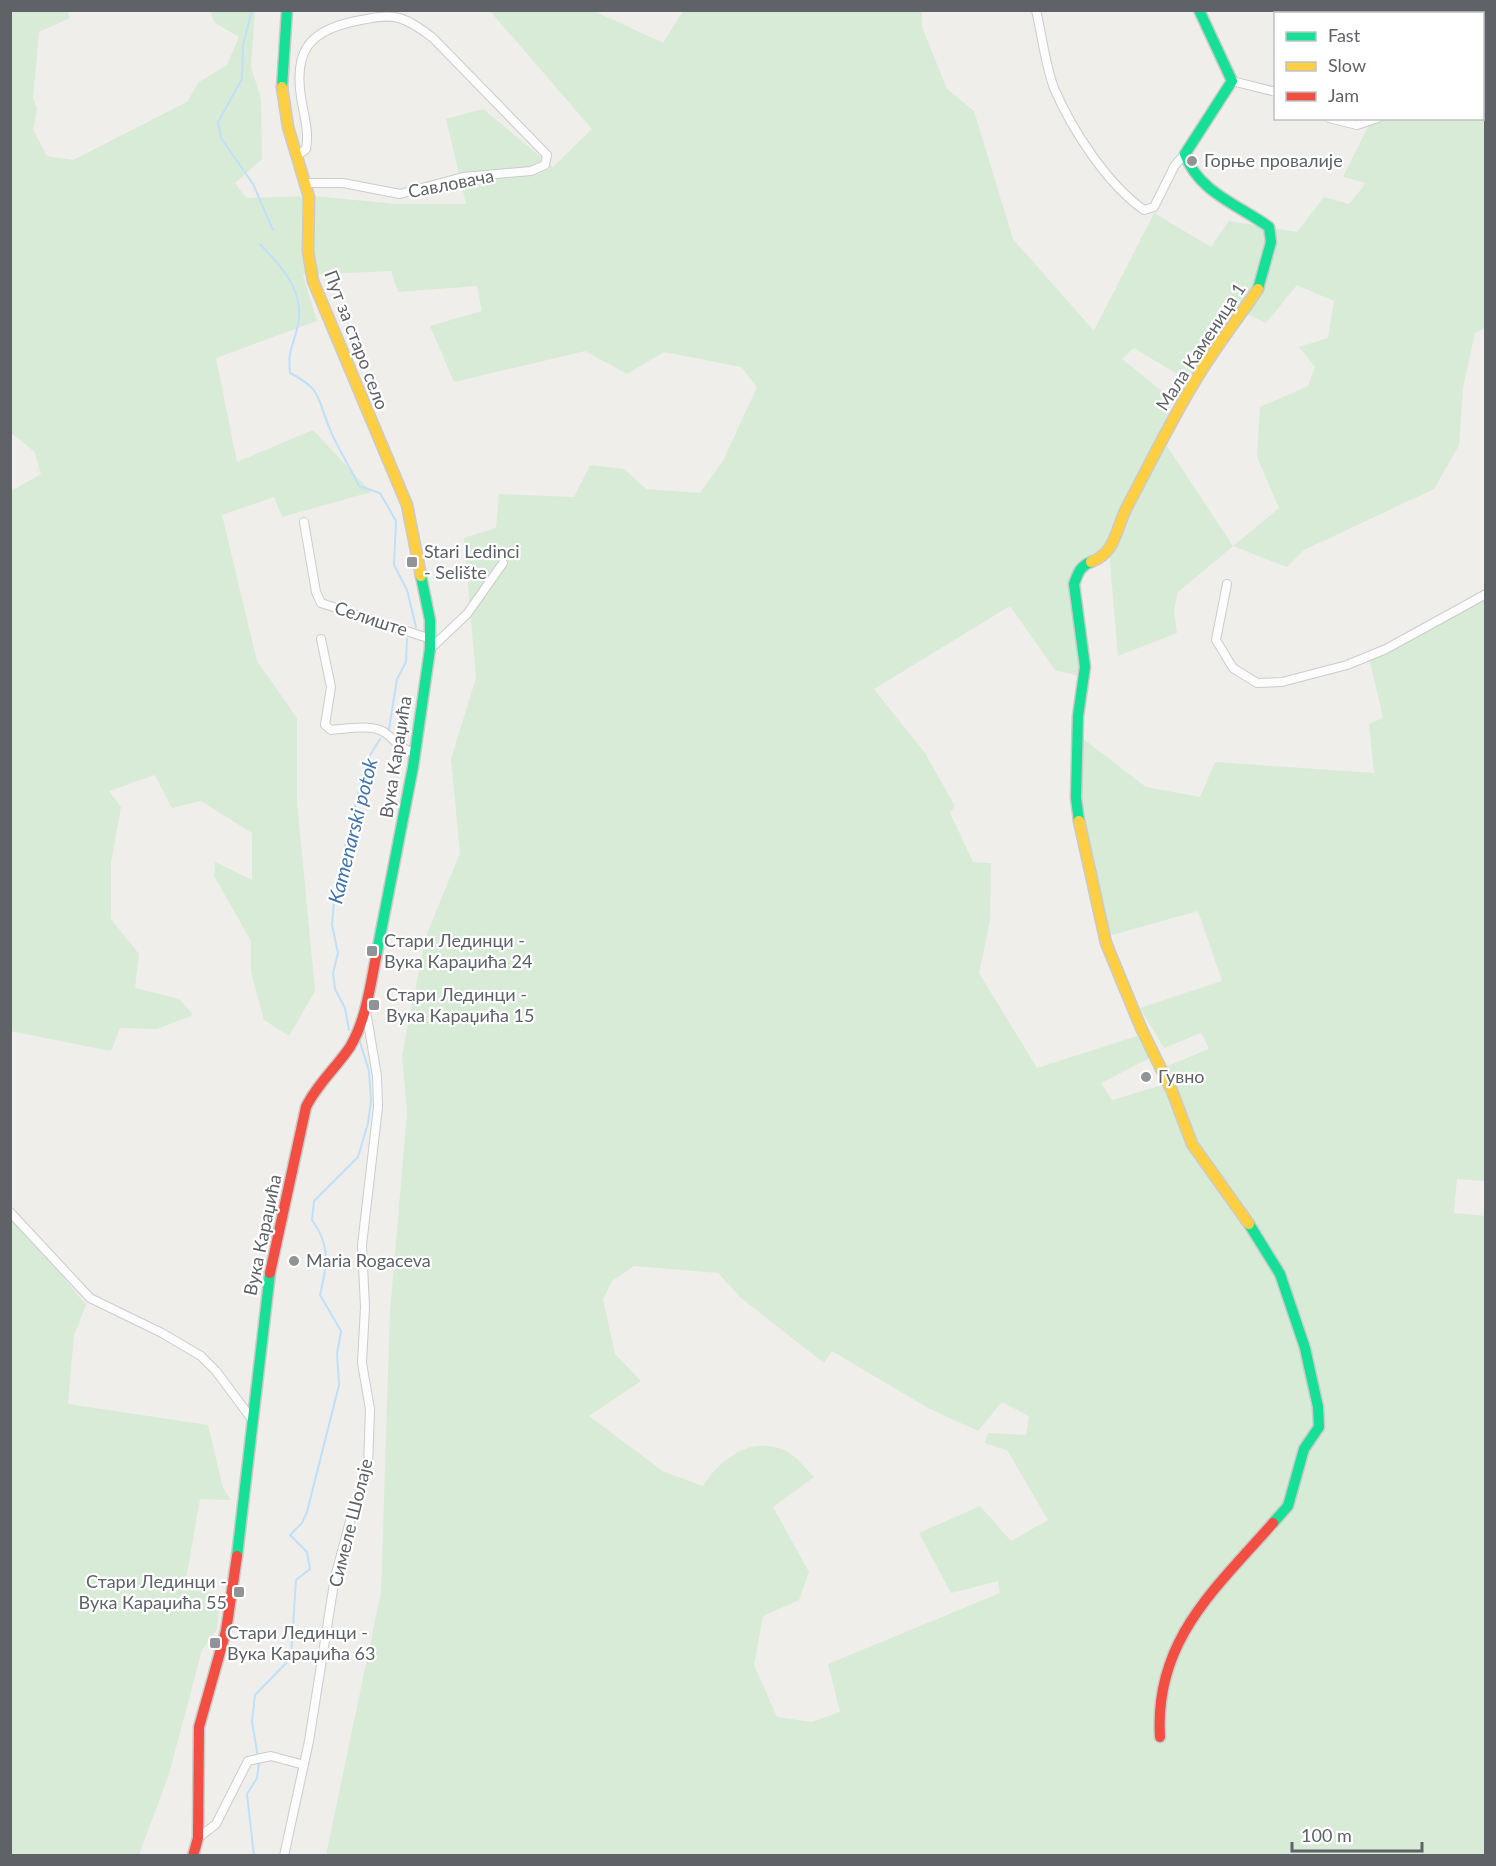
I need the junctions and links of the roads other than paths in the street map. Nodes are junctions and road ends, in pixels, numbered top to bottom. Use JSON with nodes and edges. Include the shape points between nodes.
{"nodes":[{"id":1,"x":287,"y":10,"type":"edge"},
{"id":2,"x":1036,"y":10,"type":"edge"},
{"id":3,"x":1199,"y":10,"type":"edge"},
{"id":4,"x":1232,"y":81,"type":"junction"},
{"id":5,"x":1274,"y":93,"type":"edge"},
{"id":6,"x":1337,"y":120,"type":"edge"},
{"id":7,"x":1372,"y":120,"type":"edge"},
{"id":8,"x":1185,"y":154,"type":"junction"},
{"id":9,"x":298,"y":155,"type":"junction"},
{"id":10,"x":306,"y":183,"type":"junction"},
{"id":11,"x":304,"y":522,"type":"dead end"},
{"id":12,"x":503,"y":563,"type":"dead end"},
{"id":13,"x":1227,"y":584,"type":"dead end"},
{"id":14,"x":1485,"y":594,"type":"edge"},
{"id":15,"x":321,"y":639,"type":"dead end"},
{"id":16,"x":431,"y":644,"type":"junction"},
{"id":17,"x":415,"y":753,"type":"junction"},
{"id":18,"x":366,"y":1009,"type":"junction"},
{"id":19,"x":10,"y":1212,"type":"edge"},
{"id":20,"x":251,"y":1418,"type":"junction"},
{"id":21,"x":1160,"y":1737,"type":"dead end"},
{"id":22,"x":304,"y":1765,"type":"junction"},
{"id":23,"x":198,"y":1838,"type":"junction"},
{"id":24,"x":193,"y":1856,"type":"edge"},
{"id":25,"x":284,"y":1856,"type":"edge"}],
"edges":[{"from":1,"to":9,"type":"street","name":"Пут за старо село","via":[[282,94]]},
{"from":2,"to":8,"type":"street","via":[[1054,87],[1090,150],[1132,202],[1144,210],[1154,207],[1175,165]]},
{"from":3,"to":4,"type":"street"},
{"from":4,"to":5,"type":"street"},
{"from":4,"to":8,"type":"street"},
{"from":6,"to":7,"type":"street","via":[[1357,125]]},
{"from":8,"to":21,"type":"street","name":"Мала Каменица 1","via":[[1193,174],[1269,227],[1271,242],[1258,289],[1176,414],[1111,548],[1103,558],[1078,572],[1075,599],[1085,667],[1076,769],[1081,833],[1106,943],[1192,1144],[1280,1274],[1305,1347],[1319,1427],[1304,1449],[1288,1506],[1196,1613],[1175,1646],[1165,1684]]},
{"from":9,"to":10,"type":"street","name":"Пут за старо село"},
{"from":9,"to":10,"type":"street","name":"Савловача","via":[[306,149],[308,135],[298,73],[303,52],[316,35],[336,25],[387,14],[413,23],[432,38],[547,155],[544,165],[531,171],[463,177],[400,194],[343,183]]},
{"from":10,"to":16,"type":"street","name":"Пут за старо село","via":[[313,281],[407,505],[428,603]]},
{"from":11,"to":16,"type":"street","name":"Селиште","via":[[321,603]]},
{"from":12,"to":16,"type":"street","via":[[467,614]]},
{"from":13,"to":14,"type":"street","via":[[1216,640],[1233,668],[1257,683],[1282,682],[1347,666]]},
{"from":15,"to":17,"type":"street","via":[[331,687],[325,726],[331,730],[376,729],[395,745]]},
{"from":16,"to":17,"type":"street","name":"Вука Караџића"},
{"from":17,"to":18,"type":"street","name":"Вука Караџића"},
{"from":18,"to":20,"type":"street","name":"Вука Караџића","via":[[350,1046],[313,1092],[306,1107],[267,1284]]},
{"from":18,"to":22,"type":"street","name":"Симеле Шолаје","via":[[378,1107],[362,1245],[362,1363],[370,1409],[368,1467],[336,1577]]},
{"from":19,"to":20,"type":"street","via":[[90,1298],[201,1356]]},
{"from":20,"to":23,"type":"street","name":"Вука Караџића","via":[[226,1631],[199,1727]]},
{"from":22,"to":23,"type":"street","via":[[264,1756],[254,1758],[242,1769],[216,1824]]},
{"from":22,"to":25,"type":"street","name":"Симеле Шолаје"},
{"from":23,"to":24,"type":"street","name":"Вука Караџића"}]}
